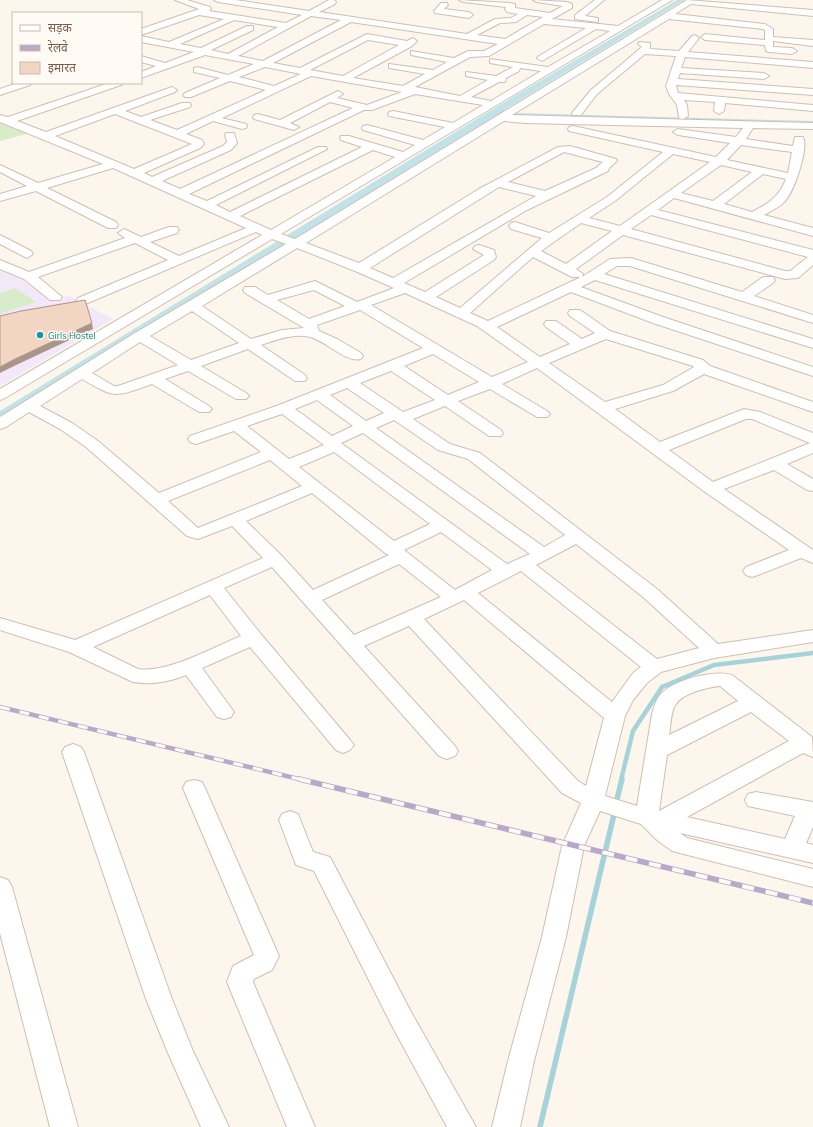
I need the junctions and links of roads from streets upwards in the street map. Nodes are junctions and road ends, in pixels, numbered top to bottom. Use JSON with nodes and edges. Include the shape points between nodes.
{"nodes":[{"id":1,"x":179,"y":0,"type":"edge"},
{"id":2,"x":218,"y":0,"type":"edge"},
{"id":3,"x":315,"y":0,"type":"edge"},
{"id":4,"x":463,"y":0,"type":"edge"},
{"id":5,"x":538,"y":0,"type":"edge"},
{"id":6,"x":600,"y":0,"type":"edge"},
{"id":7,"x":668,"y":0,"type":"edge"},
{"id":8,"x":772,"y":0,"type":"edge"},
{"id":9,"x":486,"y":1,"type":"edge"},
{"id":10,"x":553,"y":1,"type":"edge"},
{"id":11,"x":692,"y":1,"type":"edge"},
{"id":12,"x":736,"y":3,"type":"edge"},
{"id":13,"x":444,"y":5,"type":"dead end"},
{"id":14,"x":569,"y":5,"type":"junction"},
{"id":15,"x":718,"y":5,"type":"junction"},
{"id":16,"x":591,"y":7,"type":"junction"},
{"id":17,"x":770,"y":10,"type":"junction"},
{"id":18,"x":198,"y":12,"type":"junction"},
{"id":19,"x":526,"y":12,"type":"junction"},
{"id":20,"x":603,"y":13,"type":"dead end"},
{"id":21,"x":813,"y":13,"type":"edge"},
{"id":22,"x":311,"y":14,"type":"junction"},
{"id":23,"x":453,"y":14,"type":"junction"},
{"id":24,"x":469,"y":15,"type":"junction"},
{"id":25,"x":551,"y":16,"type":"junction"},
{"id":26,"x":668,"y":16,"type":"junction"},
{"id":27,"x":733,"y":16,"type":"dead end"},
{"id":28,"x":232,"y":18,"type":"junction"},
{"id":29,"x":400,"y":18,"type":"dead end"},
{"id":30,"x":350,"y":19,"type":"junction"},
{"id":31,"x":699,"y":20,"type":"junction"},
{"id":32,"x":542,"y":21,"type":"junction"},
{"id":33,"x":593,"y":23,"type":"junction"},
{"id":34,"x":620,"y":23,"type":"junction"},
{"id":35,"x":458,"y":24,"type":"dead end"},
{"id":36,"x":386,"y":25,"type":"junction"},
{"id":37,"x":288,"y":26,"type":"junction"},
{"id":38,"x":337,"y":26,"type":"junction"},
{"id":39,"x":250,"y":28,"type":"dead end"},
{"id":40,"x":767,"y":28,"type":"junction"},
{"id":41,"x":356,"y":29,"type":"dead end"},
{"id":42,"x":142,"y":32,"type":"edge"},
{"id":43,"x":420,"y":34,"type":"junction"},
{"id":44,"x":813,"y":35,"type":"edge"},
{"id":45,"x":165,"y":36,"type":"dead end"},
{"id":46,"x":724,"y":36,"type":"junction"},
{"id":47,"x":467,"y":37,"type":"junction"},
{"id":48,"x":577,"y":37,"type":"junction"},
{"id":49,"x":705,"y":37,"type":"dead end"},
{"id":50,"x":142,"y":39,"type":"edge"},
{"id":51,"x":600,"y":41,"type":"junction"},
{"id":52,"x":626,"y":41,"type":"junction"},
{"id":53,"x":768,"y":41,"type":"junction"},
{"id":54,"x":151,"y":42,"type":"junction"},
{"id":55,"x":505,"y":42,"type":"junction"},
{"id":56,"x":813,"y":43,"type":"edge"},
{"id":57,"x":409,"y":44,"type":"junction"},
{"id":58,"x":142,"y":45,"type":"edge"},
{"id":59,"x":170,"y":45,"type":"junction"},
{"id":60,"x":347,"y":48,"type":"junction"},
{"id":61,"x":362,"y":50,"type":"dead end"},
{"id":62,"x":718,"y":50,"type":"dead end"},
{"id":63,"x":644,"y":51,"type":"junction"},
{"id":64,"x":203,"y":52,"type":"junction"},
{"id":65,"x":799,"y":52,"type":"dead end"},
{"id":66,"x":414,"y":53,"type":"dead end"},
{"id":67,"x":681,"y":54,"type":"junction"},
{"id":68,"x":228,"y":57,"type":"junction"},
{"id":69,"x":542,"y":58,"type":"dead end"},
{"id":70,"x":142,"y":59,"type":"edge"},
{"id":71,"x":456,"y":61,"type":"junction"},
{"id":72,"x":493,"y":61,"type":"dead end"},
{"id":73,"x":765,"y":61,"type":"junction"},
{"id":74,"x":590,"y":63,"type":"junction"},
{"id":75,"x":263,"y":64,"type":"junction"},
{"id":76,"x":813,"y":64,"type":"edge"},
{"id":77,"x":165,"y":66,"type":"junction"},
{"id":78,"x":392,"y":66,"type":"dead end"},
{"id":79,"x":516,"y":69,"type":"dead end"},
{"id":80,"x":620,"y":69,"type":"junction"},
{"id":81,"x":197,"y":70,"type":"dead end"},
{"id":82,"x":550,"y":70,"type":"junction"},
{"id":83,"x":676,"y":70,"type":"junction"},
{"id":84,"x":305,"y":72,"type":"junction"},
{"id":85,"x":434,"y":73,"type":"junction"},
{"id":86,"x":469,"y":74,"type":"dead end"},
{"id":87,"x":142,"y":75,"type":"edge"},
{"id":88,"x":764,"y":76,"type":"junction"},
{"id":89,"x":228,"y":78,"type":"junction"},
{"id":90,"x":344,"y":79,"type":"junction"},
{"id":91,"x":497,"y":80,"type":"junction"},
{"id":92,"x":362,"y":82,"type":"junction"},
{"id":93,"x":673,"y":82,"type":"junction"},
{"id":94,"x":23,"y":84,"type":"edge"},
{"id":95,"x":115,"y":84,"type":"edge"},
{"id":96,"x":147,"y":84,"type":"edge"},
{"id":97,"x":527,"y":84,"type":"junction"},
{"id":98,"x":349,"y":88,"type":"junction"},
{"id":99,"x":274,"y":89,"type":"junction"},
{"id":100,"x":412,"y":89,"type":"junction"},
{"id":101,"x":762,"y":89,"type":"junction"},
{"id":102,"x":172,"y":90,"type":"junction"},
{"id":103,"x":0,"y":92,"type":"edge"},
{"id":104,"x":813,"y":92,"type":"edge"},
{"id":105,"x":676,"y":96,"type":"junction"},
{"id":106,"x":204,"y":98,"type":"dead end"},
{"id":107,"x":463,"y":98,"type":"junction"},
{"id":108,"x":328,"y":99,"type":"junction"},
{"id":109,"x":393,"y":99,"type":"junction"},
{"id":110,"x":187,"y":100,"type":"junction"},
{"id":111,"x":720,"y":100,"type":"junction"},
{"id":112,"x":420,"y":101,"type":"dead end"},
{"id":113,"x":762,"y":103,"type":"junction"},
{"id":114,"x":493,"y":104,"type":"junction"},
{"id":115,"x":363,"y":107,"type":"junction"},
{"id":116,"x":813,"y":108,"type":"edge"},
{"id":117,"x":116,"y":110,"type":"junction"},
{"id":118,"x":479,"y":112,"type":"junction"},
{"id":119,"x":577,"y":113,"type":"junction"},
{"id":120,"x":393,"y":114,"type":"dead end"},
{"id":121,"x":508,"y":115,"type":"junction"},
{"id":122,"x":683,"y":116,"type":"junction"},
{"id":123,"x":718,"y":116,"type":"junction"},
{"id":124,"x":258,"y":117,"type":"dead end"},
{"id":125,"x":762,"y":117,"type":"junction"},
{"id":126,"x":212,"y":118,"type":"junction"},
{"id":127,"x":3,"y":119,"type":"edge"},
{"id":128,"x":813,"y":119,"type":"edge"},
{"id":129,"x":141,"y":120,"type":"junction"},
{"id":130,"x":282,"y":124,"type":"junction"},
{"id":131,"x":749,"y":125,"type":"junction"},
{"id":132,"x":242,"y":126,"type":"dead end"},
{"id":133,"x":468,"y":126,"type":"junction"},
{"id":134,"x":665,"y":126,"type":"junction"},
{"id":135,"x":801,"y":126,"type":"junction"},
{"id":136,"x":813,"y":126,"type":"edge"},
{"id":137,"x":367,"y":128,"type":"dead end"},
{"id":138,"x":312,"y":131,"type":"junction"},
{"id":139,"x":178,"y":134,"type":"junction"},
{"id":140,"x":230,"y":135,"type":"dead end"},
{"id":141,"x":46,"y":136,"type":"junction"},
{"id":142,"x":700,"y":136,"type":"junction"},
{"id":143,"x":345,"y":138,"type":"dead end"},
{"id":144,"x":738,"y":142,"type":"junction"},
{"id":145,"x":424,"y":144,"type":"junction"},
{"id":146,"x":647,"y":145,"type":"junction"},
{"id":147,"x":372,"y":146,"type":"junction"},
{"id":148,"x":776,"y":148,"type":"junction"},
{"id":149,"x":322,"y":149,"type":"dead end"},
{"id":150,"x":798,"y":150,"type":"junction"},
{"id":151,"x":676,"y":152,"type":"junction"},
{"id":152,"x":404,"y":156,"type":"junction"},
{"id":153,"x":719,"y":161,"type":"junction"},
{"id":154,"x":114,"y":164,"type":"junction"},
{"id":155,"x":326,"y":168,"type":"junction"},
{"id":156,"x":602,"y":168,"type":"junction"},
{"id":157,"x":1,"y":170,"type":"edge"},
{"id":158,"x":759,"y":170,"type":"junction"},
{"id":159,"x":135,"y":173,"type":"junction"},
{"id":160,"x":637,"y":177,"type":"junction"},
{"id":161,"x":791,"y":177,"type":"junction"},
{"id":162,"x":364,"y":180,"type":"junction"},
{"id":163,"x":153,"y":181,"type":"junction"},
{"id":164,"x":498,"y":184,"type":"junction"},
{"id":165,"x":36,"y":187,"type":"junction"},
{"id":166,"x":181,"y":193,"type":"junction"},
{"id":167,"x":672,"y":194,"type":"junction"},
{"id":168,"x":546,"y":195,"type":"junction"},
{"id":169,"x":0,"y":198,"type":"edge"},
{"id":170,"x":208,"y":206,"type":"junction"},
{"id":171,"x":714,"y":206,"type":"junction"},
{"id":172,"x":649,"y":212,"type":"junction"},
{"id":173,"x":231,"y":216,"type":"junction"},
{"id":174,"x":754,"y":216,"type":"junction"},
{"id":175,"x":813,"y":217,"type":"edge"},
{"id":176,"x":580,"y":219,"type":"junction"},
{"id":177,"x":112,"y":225,"type":"dead end"},
{"id":178,"x":515,"y":226,"type":"dead end"},
{"id":179,"x":256,"y":228,"type":"junction"},
{"id":180,"x":799,"y":228,"type":"junction"},
{"id":181,"x":173,"y":230,"type":"dead end"},
{"id":182,"x":621,"y":231,"type":"junction"},
{"id":183,"x":813,"y":232,"type":"edge"},
{"id":184,"x":123,"y":233,"type":"dead end"},
{"id":185,"x":551,"y":237,"type":"junction"},
{"id":186,"x":752,"y":238,"type":"junction"},
{"id":187,"x":0,"y":239,"type":"edge"},
{"id":188,"x":284,"y":239,"type":"junction"},
{"id":189,"x":137,"y":240,"type":"junction"},
{"id":190,"x":479,"y":249,"type":"dead end"},
{"id":191,"x":532,"y":252,"type":"junction"},
{"id":192,"x":27,"y":254,"type":"dead end"},
{"id":193,"x":813,"y":254,"type":"edge"},
{"id":194,"x":813,"y":259,"type":"edge"},
{"id":195,"x":177,"y":260,"type":"junction"},
{"id":196,"x":727,"y":260,"type":"junction"},
{"id":197,"x":1,"y":265,"type":"edge"},
{"id":198,"x":360,"y":268,"type":"junction"},
{"id":199,"x":567,"y":269,"type":"junction"},
{"id":200,"x":29,"y":276,"type":"junction"},
{"id":201,"x":590,"y":277,"type":"junction"},
{"id":202,"x":768,"y":280,"type":"dead end"},
{"id":203,"x":400,"y":286,"type":"junction"},
{"id":204,"x":570,"y":287,"type":"junction"},
{"id":205,"x":250,"y":290,"type":"dead end"},
{"id":206,"x":55,"y":297,"type":"dead end"},
{"id":207,"x":426,"y":297,"type":"junction"},
{"id":208,"x":744,"y":297,"type":"junction"},
{"id":209,"x":268,"y":300,"type":"junction"},
{"id":210,"x":83,"y":301,"type":"edge"},
{"id":211,"x":193,"y":306,"type":"junction"},
{"id":212,"x":359,"y":306,"type":"junction"},
{"id":213,"x":462,"y":313,"type":"junction"},
{"id":214,"x":575,"y":313,"type":"dead end"},
{"id":215,"x":812,"y":317,"type":"edge"},
{"id":216,"x":551,"y":324,"type":"dead end"},
{"id":217,"x":487,"y":327,"type":"junction"},
{"id":218,"x":310,"y":328,"type":"junction"},
{"id":219,"x":604,"y":334,"type":"junction"},
{"id":220,"x":140,"y":336,"type":"junction"},
{"id":221,"x":251,"y":344,"type":"junction"},
{"id":222,"x":580,"y":344,"type":"junction"},
{"id":223,"x":813,"y":344,"type":"edge"},
{"id":224,"x":434,"y":350,"type":"junction"},
{"id":225,"x":356,"y":356,"type":"dead end"},
{"id":226,"x":539,"y":362,"type":"junction"},
{"id":227,"x":189,"y":365,"type":"junction"},
{"id":228,"x":394,"y":366,"type":"junction"},
{"id":229,"x":705,"y":369,"type":"junction"},
{"id":230,"x":813,"y":372,"type":"edge"},
{"id":231,"x":82,"y":373,"type":"junction"},
{"id":232,"x":153,"y":378,"type":"junction"},
{"id":233,"x":300,"y":378,"type":"dead end"},
{"id":234,"x":349,"y":383,"type":"junction"},
{"id":235,"x":491,"y":383,"type":"junction"},
{"id":236,"x":318,"y":394,"type":"junction"},
{"id":237,"x":0,"y":395,"type":"edge"},
{"id":238,"x":241,"y":396,"type":"dead end"},
{"id":239,"x":446,"y":400,"type":"junction"},
{"id":240,"x":29,"y":406,"type":"junction"},
{"id":241,"x":813,"y":407,"type":"edge"},
{"id":242,"x":204,"y":408,"type":"dead end"},
{"id":243,"x":284,"y":408,"type":"junction"},
{"id":244,"x":603,"y":408,"type":"junction"},
{"id":245,"x":542,"y":414,"type":"dead end"},
{"id":246,"x":398,"y":416,"type":"junction"},
{"id":247,"x":0,"y":424,"type":"edge"},
{"id":248,"x":236,"y":425,"type":"junction"},
{"id":249,"x":363,"y":428,"type":"junction"},
{"id":250,"x":494,"y":433,"type":"dead end"},
{"id":251,"x":196,"y":439,"type":"dead end"},
{"id":252,"x":813,"y":439,"type":"edge"},
{"id":253,"x":332,"y":444,"type":"junction"},
{"id":254,"x":813,"y":447,"type":"edge"},
{"id":255,"x":657,"y":450,"type":"junction"},
{"id":256,"x":271,"y":454,"type":"junction"},
{"id":257,"x":775,"y":464,"type":"junction"},
{"id":258,"x":286,"y":466,"type":"junction"},
{"id":259,"x":813,"y":486,"type":"edge"},
{"id":260,"x":313,"y":487,"type":"junction"},
{"id":261,"x":711,"y":488,"type":"junction"},
{"id":262,"x":157,"y":500,"type":"junction"},
{"id":263,"x":234,"y":519,"type":"junction"},
{"id":264,"x":443,"y":525,"type":"junction"},
{"id":265,"x":577,"y":536,"type":"junction"},
{"id":266,"x":396,"y":552,"type":"junction"},
{"id":267,"x":543,"y":554,"type":"junction"},
{"id":268,"x":808,"y":555,"type":"edge"},
{"id":269,"x":275,"y":559,"type":"junction"},
{"id":270,"x":524,"y":564,"type":"junction"},
{"id":271,"x":505,"y":571,"type":"junction"},
{"id":272,"x":752,"y":571,"type":"dead end"},
{"id":273,"x":213,"y":586,"type":"junction"},
{"id":274,"x":460,"y":595,"type":"junction"},
{"id":275,"x":310,"y":598,"type":"junction"},
{"id":276,"x":411,"y":617,"type":"junction"},
{"id":277,"x":0,"y":624,"type":"edge"},
{"id":278,"x":813,"y":636,"type":"edge"},
{"id":279,"x":253,"y":638,"type":"junction"},
{"id":280,"x":352,"y":644,"type":"junction"},
{"id":281,"x":76,"y":647,"type":"junction"},
{"id":282,"x":714,"y":651,"type":"junction"},
{"id":283,"x":190,"y":666,"type":"junction"},
{"id":284,"x":654,"y":667,"type":"junction"},
{"id":285,"x":753,"y":702,"type":"junction"},
{"id":286,"x":224,"y":712,"type":"dead end"},
{"id":287,"x":615,"y":716,"type":"junction"},
{"id":288,"x":344,"y":745,"type":"dead end"},
{"id":289,"x":809,"y":746,"type":"edge"},
{"id":290,"x":656,"y":750,"type":"junction"},
{"id":291,"x":447,"y":751,"type":"dead end"},
{"id":292,"x":73,"y":752,"type":"dead end"},
{"id":293,"x":194,"y":788,"type":"dead end"},
{"id":294,"x":756,"y":800,"type":"dead end"},
{"id":295,"x":598,"y":803,"type":"junction"},
{"id":296,"x":811,"y":810,"type":"edge"},
{"id":297,"x":647,"y":816,"type":"junction"},
{"id":298,"x":290,"y":820,"type":"dead end"},
{"id":299,"x":802,"y":852,"type":"edge"},
{"id":300,"x":813,"y":878,"type":"edge"},
{"id":301,"x":0,"y":887,"type":"edge"},
{"id":302,"x":295,"y":1125,"type":"edge"},
{"id":303,"x":64,"y":1127,"type":"edge"},
{"id":304,"x":215,"y":1127,"type":"edge"},
{"id":305,"x":462,"y":1127,"type":"edge"},
{"id":306,"x":506,"y":1127,"type":"edge"}],
"edges":[{"from":1,"to":18,"type":"street","via":[[207,9]]},
{"from":2,"to":22,"type":"street"},
{"from":3,"to":22,"type":"street","via":[[335,3]]},
{"from":4,"to":9,"type":"street"},
{"from":5,"to":10,"type":"street"},
{"from":6,"to":16,"type":"street"},
{"from":7,"to":34,"type":"street"},
{"from":8,"to":17,"type":"street"},
{"from":9,"to":19,"type":"street","via":[[512,6],[509,10]]},
{"from":9,"to":24,"type":"street"},
{"from":10,"to":14,"type":"street"},
{"from":11,"to":15,"type":"street"},
{"from":11,"to":26,"type":"street"},
{"from":12,"to":15,"type":"street"},
{"from":12,"to":17,"type":"street"},
{"from":12,"to":27,"type":"street"},
{"from":13,"to":23,"type":"street","via":[[438,11]]},
{"from":14,"to":16,"type":"street"},
{"from":14,"to":25,"type":"street"},
{"from":15,"to":31,"type":"street"},
{"from":16,"to":33,"type":"street","via":[[578,17]]},
{"from":17,"to":21,"type":"street"},
{"from":17,"to":40,"type":"street"},
{"from":18,"to":28,"type":"street"},
{"from":18,"to":42,"type":"street"},
{"from":19,"to":25,"type":"street"},
{"from":19,"to":47,"type":"street","via":[[513,20],[500,20]]},
{"from":20,"to":33,"type":"street"},
{"from":22,"to":30,"type":"street"},
{"from":22,"to":37,"type":"street"},
{"from":23,"to":24,"type":"street"},
{"from":23,"to":43,"type":"street"},
{"from":24,"to":35,"type":"street"},
{"from":25,"to":32,"type":"street"},
{"from":26,"to":31,"type":"street"},
{"from":26,"to":52,"type":"street"},
{"from":28,"to":37,"type":"street"},
{"from":28,"to":59,"type":"street"},
{"from":29,"to":36,"type":"street"},
{"from":30,"to":36,"type":"street"},
{"from":30,"to":38,"type":"street"},
{"from":31,"to":40,"type":"street"},
{"from":32,"to":33,"type":"street"},
{"from":32,"to":55,"type":"street"},
{"from":33,"to":34,"type":"street"},
{"from":33,"to":48,"type":"street"},
{"from":34,"to":51,"type":"street"},
{"from":36,"to":43,"type":"street"},
{"from":37,"to":68,"type":"street"},
{"from":38,"to":41,"type":"street"},
{"from":38,"to":75,"type":"street"},
{"from":39,"to":64,"type":"street"},
{"from":40,"to":44,"type":"street"},
{"from":40,"to":53,"type":"street"},
{"from":43,"to":47,"type":"street"},
{"from":43,"to":57,"type":"street"},
{"from":45,"to":54,"type":"street"},
{"from":46,"to":49,"type":"street"},
{"from":46,"to":53,"type":"street"},
{"from":46,"to":62,"type":"street"},
{"from":46,"to":67,"type":"street","via":[[693,34]]},
{"from":47,"to":55,"type":"street"},
{"from":48,"to":51,"type":"street"},
{"from":48,"to":69,"type":"street"},
{"from":50,"to":54,"type":"street"},
{"from":51,"to":82,"type":"street"},
{"from":52,"to":63,"type":"street","via":[[647,45]]},
{"from":52,"to":74,"type":"street"},
{"from":53,"to":56,"type":"street"},
{"from":53,"to":65,"type":"street","via":[[768,49]]},
{"from":54,"to":58,"type":"street"},
{"from":54,"to":59,"type":"street"},
{"from":55,"to":71,"type":"street","via":[[485,54],[470,54]]},
{"from":57,"to":60,"type":"street","via":[[369,37]]},
{"from":57,"to":90,"type":"street"},
{"from":59,"to":64,"type":"street"},
{"from":60,"to":61,"type":"street"},
{"from":60,"to":84,"type":"street"},
{"from":63,"to":67,"type":"street"},
{"from":63,"to":80,"type":"street"},
{"from":64,"to":68,"type":"street"},
{"from":64,"to":77,"type":"street"},
{"from":66,"to":71,"type":"street"},
{"from":67,"to":73,"type":"street"},
{"from":67,"to":83,"type":"street"},
{"from":68,"to":75,"type":"street"},
{"from":70,"to":77,"type":"street"},
{"from":71,"to":85,"type":"street"},
{"from":72,"to":82,"type":"street"},
{"from":73,"to":76,"type":"street"},
{"from":73,"to":88,"type":"street"},
{"from":74,"to":80,"type":"street"},
{"from":74,"to":121,"type":"street"},
{"from":75,"to":84,"type":"street"},
{"from":75,"to":89,"type":"street"},
{"from":77,"to":87,"type":"street"},
{"from":78,"to":85,"type":"street"},
{"from":79,"to":91,"type":"street"},
{"from":80,"to":119,"type":"street","via":[[594,92]]},
{"from":81,"to":89,"type":"street"},
{"from":82,"to":97,"type":"street"},
{"from":83,"to":88,"type":"street"},
{"from":83,"to":93,"type":"street"},
{"from":84,"to":90,"type":"street"},
{"from":84,"to":99,"type":"street"},
{"from":85,"to":100,"type":"street"},
{"from":86,"to":91,"type":"street"},
{"from":88,"to":101,"type":"street"},
{"from":89,"to":99,"type":"street"},
{"from":89,"to":110,"type":"street"},
{"from":90,"to":92,"type":"street"},
{"from":91,"to":97,"type":"street"},
{"from":91,"to":107,"type":"street"},
{"from":92,"to":98,"type":"street"},
{"from":92,"to":100,"type":"street"},
{"from":93,"to":101,"type":"street"},
{"from":93,"to":105,"type":"street","via":[[672,91]]},
{"from":94,"to":103,"type":"street"},
{"from":95,"to":127,"type":"street"},
{"from":96,"to":102,"type":"street"},
{"from":97,"to":114,"type":"street"},
{"from":98,"to":108,"type":"street"},
{"from":98,"to":109,"type":"street"},
{"from":99,"to":126,"type":"street"},
{"from":100,"to":107,"type":"street"},
{"from":100,"to":109,"type":"street"},
{"from":101,"to":104,"type":"street"},
{"from":102,"to":110,"type":"street"},
{"from":102,"to":117,"type":"street"},
{"from":105,"to":111,"type":"street"},
{"from":105,"to":122,"type":"street","via":[[683,105]]},
{"from":106,"to":110,"type":"street"},
{"from":107,"to":114,"type":"street"},
{"from":108,"to":115,"type":"street"},
{"from":108,"to":130,"type":"street"},
{"from":109,"to":115,"type":"street","via":[[370,108]]},
{"from":110,"to":129,"type":"street"},
{"from":111,"to":113,"type":"street"},
{"from":111,"to":123,"type":"street"},
{"from":112,"to":118,"type":"street"},
{"from":113,"to":116,"type":"street"},
{"from":113,"to":125,"type":"street"},
{"from":114,"to":118,"type":"street"},
{"from":115,"to":138,"type":"street"},
{"from":117,"to":129,"type":"street"},
{"from":117,"to":141,"type":"street"},
{"from":118,"to":133,"type":"street"},
{"from":119,"to":121,"type":"street"},
{"from":119,"to":122,"type":"street"},
{"from":120,"to":133,"type":"street"},
{"from":121,"to":133,"type":"street"},
{"from":121,"to":134,"type":"street"},
{"from":121,"to":146,"type":"street"},
{"from":122,"to":123,"type":"street"},
{"from":123,"to":125,"type":"street"},
{"from":124,"to":130,"type":"street"},
{"from":125,"to":128,"type":"street"},
{"from":126,"to":132,"type":"street"},
{"from":126,"to":139,"type":"street"},
{"from":127,"to":141,"type":"street"},
{"from":129,"to":139,"type":"street"},
{"from":130,"to":138,"type":"street"},
{"from":131,"to":134,"type":"street"},
{"from":131,"to":135,"type":"street"},
{"from":131,"to":144,"type":"street"},
{"from":133,"to":145,"type":"street"},
{"from":133,"to":188,"type":"street"},
{"from":134,"to":142,"type":"street"},
{"from":134,"to":146,"type":"street"},
{"from":135,"to":136,"type":"street"},
{"from":135,"to":150,"type":"street"},
{"from":137,"to":145,"type":"street"},
{"from":138,"to":166,"type":"street"},
{"from":139,"to":159,"type":"street","via":[[199,144]]},
{"from":140,"to":163,"type":"street","via":[[232,143],[227,148]]},
{"from":141,"to":154,"type":"street"},
{"from":142,"to":144,"type":"street"},
{"from":142,"to":151,"type":"street"},
{"from":143,"to":147,"type":"street"},
{"from":144,"to":148,"type":"street"},
{"from":144,"to":153,"type":"street"},
{"from":145,"to":152,"type":"street"},
{"from":146,"to":151,"type":"street"},
{"from":147,"to":152,"type":"street"},
{"from":147,"to":155,"type":"street"},
{"from":148,"to":150,"type":"street"},
{"from":148,"to":158,"type":"street"},
{"from":149,"to":170,"type":"street"},
{"from":150,"to":161,"type":"street"},
{"from":151,"to":153,"type":"street"},
{"from":151,"to":160,"type":"street"},
{"from":152,"to":162,"type":"street"},
{"from":153,"to":158,"type":"street"},
{"from":153,"to":167,"type":"street"},
{"from":154,"to":159,"type":"street"},
{"from":154,"to":165,"type":"street"},
{"from":155,"to":162,"type":"street"},
{"from":155,"to":173,"type":"street"},
{"from":156,"to":160,"type":"street"},
{"from":156,"to":164,"type":"street","via":[[612,161],[562,149]]},
{"from":156,"to":168,"type":"street"},
{"from":157,"to":165,"type":"street"},
{"from":158,"to":161,"type":"street"},
{"from":158,"to":171,"type":"street"},
{"from":159,"to":163,"type":"street"},
{"from":160,"to":176,"type":"street","via":[[611,199]]},
{"from":161,"to":174,"type":"street","via":[[781,199]]},
{"from":162,"to":188,"type":"street"},
{"from":163,"to":166,"type":"street"},
{"from":164,"to":168,"type":"street"},
{"from":164,"to":198,"type":"street"},
{"from":165,"to":169,"type":"street"},
{"from":165,"to":177,"type":"street"},
{"from":166,"to":170,"type":"street"},
{"from":167,"to":171,"type":"street"},
{"from":167,"to":172,"type":"street"},
{"from":168,"to":203,"type":"street","via":[[516,210]]},
{"from":170,"to":173,"type":"street"},
{"from":171,"to":174,"type":"street"},
{"from":172,"to":182,"type":"street"},
{"from":172,"to":186,"type":"street"},
{"from":173,"to":179,"type":"street"},
{"from":174,"to":180,"type":"street"},
{"from":175,"to":180,"type":"street"},
{"from":176,"to":182,"type":"street"},
{"from":176,"to":185,"type":"street"},
{"from":178,"to":185,"type":"street"},
{"from":179,"to":188,"type":"street"},
{"from":179,"to":195,"type":"street"},
{"from":180,"to":183,"type":"street"},
{"from":181,"to":189,"type":"street"},
{"from":182,"to":196,"type":"street"},
{"from":182,"to":199,"type":"street"},
{"from":184,"to":189,"type":"street"},
{"from":185,"to":191,"type":"street"},
{"from":186,"to":193,"type":"street"},
{"from":186,"to":196,"type":"street"},
{"from":187,"to":192,"type":"street"},
{"from":188,"to":198,"type":"street"},
{"from":188,"to":211,"type":"street"},
{"from":188,"to":237,"type":"street"},
{"from":189,"to":195,"type":"street"},
{"from":189,"to":200,"type":"street"},
{"from":190,"to":207,"type":"street","via":[[490,253],[490,257]]},
{"from":191,"to":199,"type":"street"},
{"from":191,"to":213,"type":"street"},
{"from":194,"to":196,"type":"street","via":[[788,276]]},
{"from":195,"to":210,"type":"street"},
{"from":197,"to":200,"type":"street"},
{"from":198,"to":203,"type":"street"},
{"from":199,"to":201,"type":"street"},
{"from":200,"to":206,"type":"street"},
{"from":201,"to":204,"type":"street"},
{"from":201,"to":208,"type":"street","via":[[614,262],[624,261]]},
{"from":201,"to":223,"type":"street"},
{"from":202,"to":208,"type":"street"},
{"from":203,"to":207,"type":"street"},
{"from":203,"to":212,"type":"street"},
{"from":204,"to":217,"type":"street"},
{"from":204,"to":230,"type":"street","via":[[658,320]]},
{"from":205,"to":209,"type":"street"},
{"from":207,"to":213,"type":"street"},
{"from":208,"to":215,"type":"street"},
{"from":209,"to":212,"type":"street","via":[[315,284]]},
{"from":209,"to":218,"type":"street"},
{"from":211,"to":220,"type":"street"},
{"from":211,"to":221,"type":"street"},
{"from":212,"to":218,"type":"street"},
{"from":212,"to":224,"type":"street"},
{"from":213,"to":217,"type":"street"},
{"from":214,"to":219,"type":"street"},
{"from":216,"to":222,"type":"street"},
{"from":217,"to":226,"type":"street"},
{"from":218,"to":221,"type":"street"},
{"from":218,"to":225,"type":"street"},
{"from":219,"to":222,"type":"street"},
{"from":219,"to":229,"type":"street","via":[[698,363]]},
{"from":220,"to":227,"type":"street"},
{"from":220,"to":231,"type":"street"},
{"from":221,"to":227,"type":"street"},
{"from":221,"to":233,"type":"street"},
{"from":222,"to":226,"type":"street"},
{"from":224,"to":228,"type":"street"},
{"from":224,"to":235,"type":"street"},
{"from":226,"to":235,"type":"street"},
{"from":226,"to":244,"type":"street"},
{"from":227,"to":232,"type":"street"},
{"from":227,"to":238,"type":"street"},
{"from":228,"to":234,"type":"street"},
{"from":228,"to":239,"type":"street"},
{"from":229,"to":241,"type":"street"},
{"from":229,"to":244,"type":"street","via":[[668,388]]},
{"from":231,"to":232,"type":"street","via":[[116,391]]},
{"from":231,"to":240,"type":"street"},
{"from":232,"to":242,"type":"street"},
{"from":234,"to":236,"type":"street"},
{"from":234,"to":246,"type":"street"},
{"from":235,"to":239,"type":"street"},
{"from":235,"to":245,"type":"street"},
{"from":236,"to":243,"type":"street"},
{"from":236,"to":249,"type":"street"},
{"from":239,"to":246,"type":"street"},
{"from":239,"to":250,"type":"street"},
{"from":240,"to":247,"type":"street"},
{"from":240,"to":262,"type":"street","via":[[92,444]]},
{"from":243,"to":248,"type":"street"},
{"from":243,"to":253,"type":"street"},
{"from":244,"to":255,"type":"street"},
{"from":246,"to":249,"type":"street"},
{"from":246,"to":265,"type":"street","via":[[444,447],[474,456]]},
{"from":248,"to":251,"type":"street"},
{"from":248,"to":256,"type":"street"},
{"from":249,"to":253,"type":"street"},
{"from":249,"to":267,"type":"street"},
{"from":252,"to":255,"type":"street","via":[[755,415],[744,414]]},
{"from":253,"to":258,"type":"street"},
{"from":253,"to":264,"type":"street"},
{"from":254,"to":257,"type":"street"},
{"from":255,"to":261,"type":"street"},
{"from":256,"to":258,"type":"street"},
{"from":256,"to":262,"type":"street"},
{"from":257,"to":259,"type":"street"},
{"from":257,"to":261,"type":"street"},
{"from":258,"to":260,"type":"street"},
{"from":260,"to":263,"type":"street"},
{"from":260,"to":266,"type":"street"},
{"from":261,"to":268,"type":"street"},
{"from":262,"to":263,"type":"street","via":[[198,534]]},
{"from":263,"to":269,"type":"street"},
{"from":264,"to":266,"type":"street"},
{"from":264,"to":271,"type":"street"},
{"from":265,"to":267,"type":"street"},
{"from":265,"to":282,"type":"street","via":[[650,593]]},
{"from":266,"to":274,"type":"street"},
{"from":266,"to":275,"type":"street"},
{"from":267,"to":270,"type":"street"},
{"from":268,"to":272,"type":"street"},
{"from":269,"to":273,"type":"street"},
{"from":269,"to":275,"type":"street"},
{"from":270,"to":271,"type":"street"},
{"from":270,"to":284,"type":"street"},
{"from":271,"to":274,"type":"street"},
{"from":273,"to":279,"type":"street"},
{"from":273,"to":281,"type":"street"},
{"from":274,"to":276,"type":"street"},
{"from":274,"to":287,"type":"street"},
{"from":275,"to":280,"type":"street"},
{"from":276,"to":280,"type":"street"},
{"from":276,"to":295,"type":"street","via":[[570,787]]},
{"from":277,"to":281,"type":"street"},
{"from":278,"to":282,"type":"street"},
{"from":279,"to":283,"type":"street"},
{"from":279,"to":288,"type":"street"},
{"from":280,"to":291,"type":"street"},
{"from":281,"to":283,"type":"street","via":[[133,675],[144,677],[169,674]]},
{"from":282,"to":284,"type":"street"},
{"from":283,"to":286,"type":"street"},
{"from":284,"to":287,"type":"street","via":[[640,678],[625,697]]},
{"from":285,"to":289,"type":"street"},
{"from":285,"to":290,"type":"street"},
{"from":285,"to":290,"type":"street","via":[[729,682],[720,678],[677,692],[665,704]]},
{"from":287,"to":295,"type":"street"},
{"from":289,"to":297,"type":"street"},
{"from":290,"to":297,"type":"street"},
{"from":292,"to":304,"type":"street","via":[[159,999]]},
{"from":293,"to":302,"type":"street","via":[[267,956],[263,963],[242,974],[240,982]]},
{"from":294,"to":296,"type":"street"},
{"from":295,"to":297,"type":"street"},
{"from":295,"to":306,"type":"street","via":[[573,846],[554,938]]},
{"from":296,"to":299,"type":"street"},
{"from":297,"to":299,"type":"street"},
{"from":297,"to":300,"type":"street","via":[[680,845]]},
{"from":298,"to":305,"type":"street","via":[[304,859],[322,864],[401,1018]]},
{"from":301,"to":303,"type":"street"}]}
